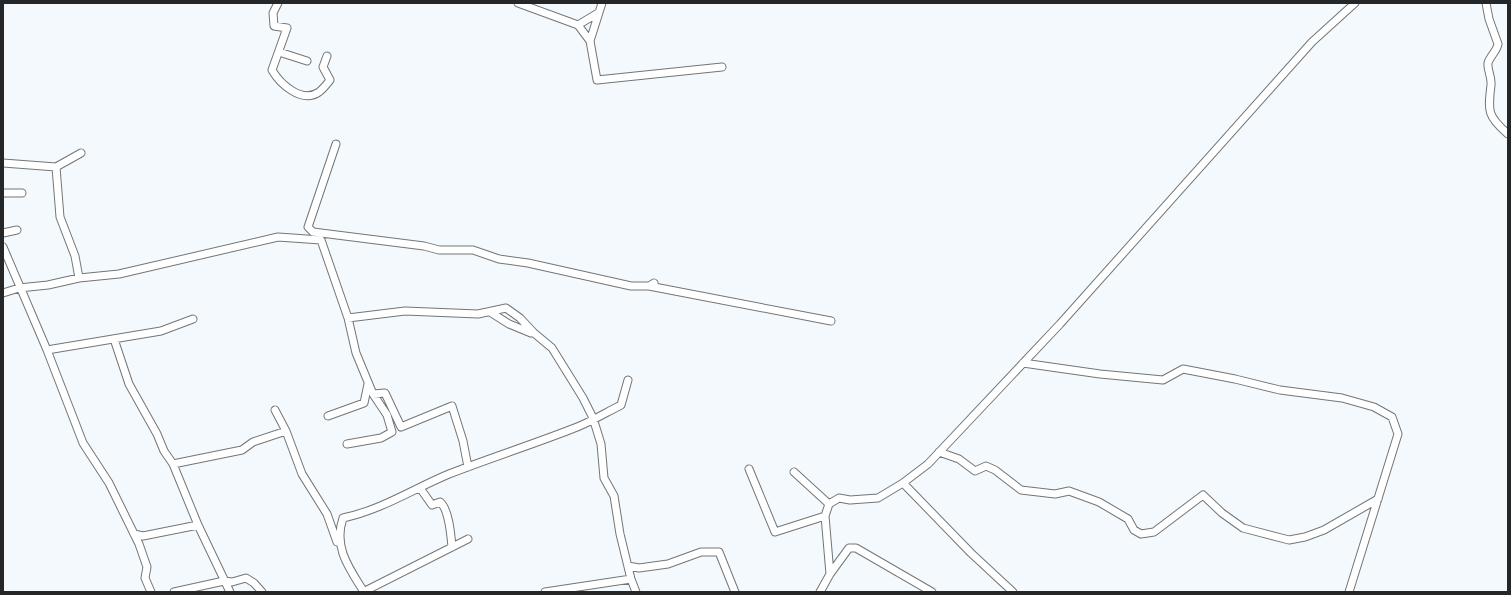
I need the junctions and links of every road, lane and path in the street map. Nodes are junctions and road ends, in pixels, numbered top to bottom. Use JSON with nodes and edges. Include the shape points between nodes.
{"nodes":[{"id":1,"x":278,"y":3,"type":"edge"},
{"id":2,"x":518,"y":3,"type":"edge"},
{"id":3,"x":602,"y":3,"type":"edge"},
{"id":4,"x":1355,"y":3,"type":"edge"},
{"id":5,"x":1486,"y":3,"type":"edge"},
{"id":6,"x":598,"y":13,"type":"junction"},
{"id":7,"x":578,"y":26,"type":"junction"},
{"id":8,"x":590,"y":42,"type":"junction"},
{"id":9,"x":279,"y":52,"type":"junction"},
{"id":10,"x":327,"y":56,"type":"dead end"},
{"id":11,"x":307,"y":61,"type":"dead end"},
{"id":12,"x":722,"y":67,"type":"dead end"},
{"id":13,"x":1508,"y":134,"type":"edge"},
{"id":14,"x":336,"y":144,"type":"dead end"},
{"id":15,"x":81,"y":153,"type":"dead end"},
{"id":16,"x":3,"y":163,"type":"edge"},
{"id":17,"x":56,"y":167,"type":"junction"},
{"id":18,"x":3,"y":193,"type":"edge"},
{"id":19,"x":22,"y":193,"type":"dead end"},
{"id":20,"x":17,"y":230,"type":"dead end"},
{"id":21,"x":3,"y":234,"type":"edge"},
{"id":22,"x":3,"y":247,"type":"edge"},
{"id":23,"x":79,"y":278,"type":"junction"},
{"id":24,"x":20,"y":288,"type":"junction"},
{"id":25,"x":3,"y":293,"type":"edge"},
{"id":26,"x":490,"y":312,"type":"junction"},
{"id":27,"x":348,"y":318,"type":"junction"},
{"id":28,"x":193,"y":320,"type":"dead end"},
{"id":29,"x":831,"y":321,"type":"dead end"},
{"id":30,"x":534,"y":334,"type":"junction"},
{"id":31,"x":114,"y":339,"type":"junction"},
{"id":32,"x":47,"y":350,"type":"junction"},
{"id":33,"x":1023,"y":363,"type":"junction"},
{"id":34,"x":628,"y":380,"type":"dead end"},
{"id":35,"x":368,"y":384,"type":"junction"},
{"id":36,"x":373,"y":394,"type":"junction"},
{"id":37,"x":275,"y":410,"type":"dead end"},
{"id":38,"x":328,"y":416,"type":"dead end"},
{"id":39,"x":593,"y":418,"type":"junction"},
{"id":40,"x":286,"y":431,"type":"junction"},
{"id":41,"x":347,"y":444,"type":"dead end"},
{"id":42,"x":939,"y":452,"type":"junction"},
{"id":43,"x":173,"y":464,"type":"junction"},
{"id":44,"x":468,"y":467,"type":"junction"},
{"id":45,"x":749,"y":469,"type":"dead end"},
{"id":46,"x":794,"y":472,"type":"dead end"},
{"id":47,"x":903,"y":483,"type":"junction"},
{"id":48,"x":420,"y":488,"type":"junction"},
{"id":49,"x":1378,"y":499,"type":"junction"},
{"id":50,"x":828,"y":504,"type":"junction"},
{"id":51,"x":825,"y":516,"type":"junction"},
{"id":52,"x":198,"y":525,"type":"junction"},
{"id":53,"x":134,"y":534,"type":"junction"},
{"id":54,"x":468,"y":539,"type":"dead end"},
{"id":55,"x":452,"y":547,"type":"junction"},
{"id":56,"x":341,"y":552,"type":"junction"},
{"id":57,"x":628,"y":566,"type":"junction"},
{"id":58,"x":830,"y":574,"type":"junction"},
{"id":59,"x":631,"y":579,"type":"junction"},
{"id":60,"x":224,"y":581,"type":"junction"},
{"id":61,"x":152,"y":592,"type":"edge"},
{"id":62,"x":174,"y":592,"type":"edge"},
{"id":63,"x":230,"y":592,"type":"edge"},
{"id":64,"x":262,"y":592,"type":"edge"},
{"id":65,"x":363,"y":592,"type":"edge"},
{"id":66,"x":545,"y":592,"type":"edge"},
{"id":67,"x":636,"y":592,"type":"edge"},
{"id":68,"x":735,"y":592,"type":"edge"},
{"id":69,"x":820,"y":592,"type":"edge"},
{"id":70,"x":932,"y":592,"type":"edge"},
{"id":71,"x":1013,"y":592,"type":"edge"},
{"id":72,"x":1349,"y":592,"type":"edge"}],
"edges":[{"from":1,"to":9,"type":"street","via":[[273,13],[274,26],[287,28]]},
{"from":2,"to":7,"type":"street"},
{"from":3,"to":6,"type":"street"},
{"from":4,"to":33,"type":"street","via":[[1312,42]]},
{"from":5,"to":13,"type":"street","via":[[1498,44],[1488,62],[1491,85],[1490,115]]},
{"from":6,"to":7,"type":"street"},
{"from":6,"to":8,"type":"street"},
{"from":7,"to":8,"type":"street"},
{"from":8,"to":12,"type":"street","via":[[596,80]]},
{"from":9,"to":10,"type":"street","via":[[272,70],[284,86],[294,93],[304,94],[319,92],[330,80],[323,67]]},
{"from":9,"to":11,"type":"street"},
{"from":14,"to":29,"type":"street","via":[[308,227],[313,232],[439,250],[473,250],[499,259],[528,263],[550,270],[631,286],[651,284]]},
{"from":15,"to":17,"type":"street"},
{"from":16,"to":17,"type":"street"},
{"from":17,"to":23,"type":"street","via":[[60,217]]},
{"from":18,"to":19,"type":"street"},
{"from":20,"to":21,"type":"street"},
{"from":22,"to":24,"type":"street"},
{"from":23,"to":24,"type":"street"},
{"from":23,"to":27,"type":"street","via":[[119,274],[278,237],[321,240]]},
{"from":24,"to":25,"type":"street"},
{"from":24,"to":32,"type":"street"},
{"from":26,"to":27,"type":"street","via":[[478,314],[404,311]]},
{"from":26,"to":30,"type":"street","via":[[509,324]]},
{"from":26,"to":30,"type":"street","via":[[506,308],[520,318]]},
{"from":27,"to":35,"type":"street","via":[[356,353]]},
{"from":28,"to":31,"type":"street","via":[[161,331]]},
{"from":30,"to":39,"type":"street","via":[[552,348]]},
{"from":31,"to":32,"type":"street"},
{"from":31,"to":43,"type":"street","via":[[129,384],[157,434],[164,452]]},
{"from":32,"to":53,"type":"street","via":[[83,443],[109,483]]},
{"from":33,"to":42,"type":"street"},
{"from":33,"to":49,"type":"street","via":[[1163,380],[1183,369],[1280,390],[1342,398],[1374,408],[1392,416],[1398,434]]},
{"from":34,"to":39,"type":"street","via":[[621,405]]},
{"from":35,"to":36,"type":"street"},
{"from":35,"to":38,"type":"street","via":[[364,403]]},
{"from":36,"to":41,"type":"street","via":[[387,415],[392,432],[381,438]]},
{"from":36,"to":44,"type":"street","via":[[385,394],[401,427],[452,406]]},
{"from":37,"to":40,"type":"street"},
{"from":39,"to":44,"type":"street","via":[[573,429]]},
{"from":39,"to":57,"type":"street","via":[[601,444],[604,478],[614,496]]},
{"from":40,"to":43,"type":"street","via":[[253,442],[242,450]]},
{"from":40,"to":56,"type":"street","via":[[302,474],[326,514]]},
{"from":42,"to":47,"type":"street"},
{"from":42,"to":49,"type":"street","via":[[959,459],[975,471],[986,466],[995,470],[1022,490],[1055,494],[1069,491],[1099,502],[1128,519],[1134,530],[1141,534],[1154,532],[1203,495],[1243,528],[1289,540],[1324,530]]},
{"from":43,"to":52,"type":"street"},
{"from":44,"to":48,"type":"street"},
{"from":45,"to":51,"type":"street","via":[[775,532]]},
{"from":46,"to":50,"type":"street"},
{"from":47,"to":50,"type":"street","via":[[878,498],[839,498]]},
{"from":47,"to":71,"type":"street"},
{"from":48,"to":55,"type":"street","via":[[432,505],[442,503]]},
{"from":48,"to":56,"type":"street","via":[[364,514],[343,518],[339,530]]},
{"from":49,"to":72,"type":"street"},
{"from":50,"to":51,"type":"street"},
{"from":51,"to":58,"type":"street"},
{"from":52,"to":53,"type":"street","via":[[143,536]]},
{"from":52,"to":60,"type":"street"},
{"from":53,"to":61,"type":"street","via":[[145,558],[145,578]]},
{"from":54,"to":55,"type":"street"},
{"from":55,"to":65,"type":"street"},
{"from":56,"to":65,"type":"street"},
{"from":57,"to":59,"type":"street"},
{"from":57,"to":68,"type":"street","via":[[640,568],[661,565],[701,552],[719,552]]},
{"from":58,"to":69,"type":"street"},
{"from":58,"to":70,"type":"street","via":[[848,548],[856,548]]},
{"from":59,"to":66,"type":"street"},
{"from":59,"to":67,"type":"street"},
{"from":60,"to":62,"type":"street"},
{"from":60,"to":63,"type":"street"},
{"from":60,"to":64,"type":"street","via":[[232,582],[246,578]]}]}
